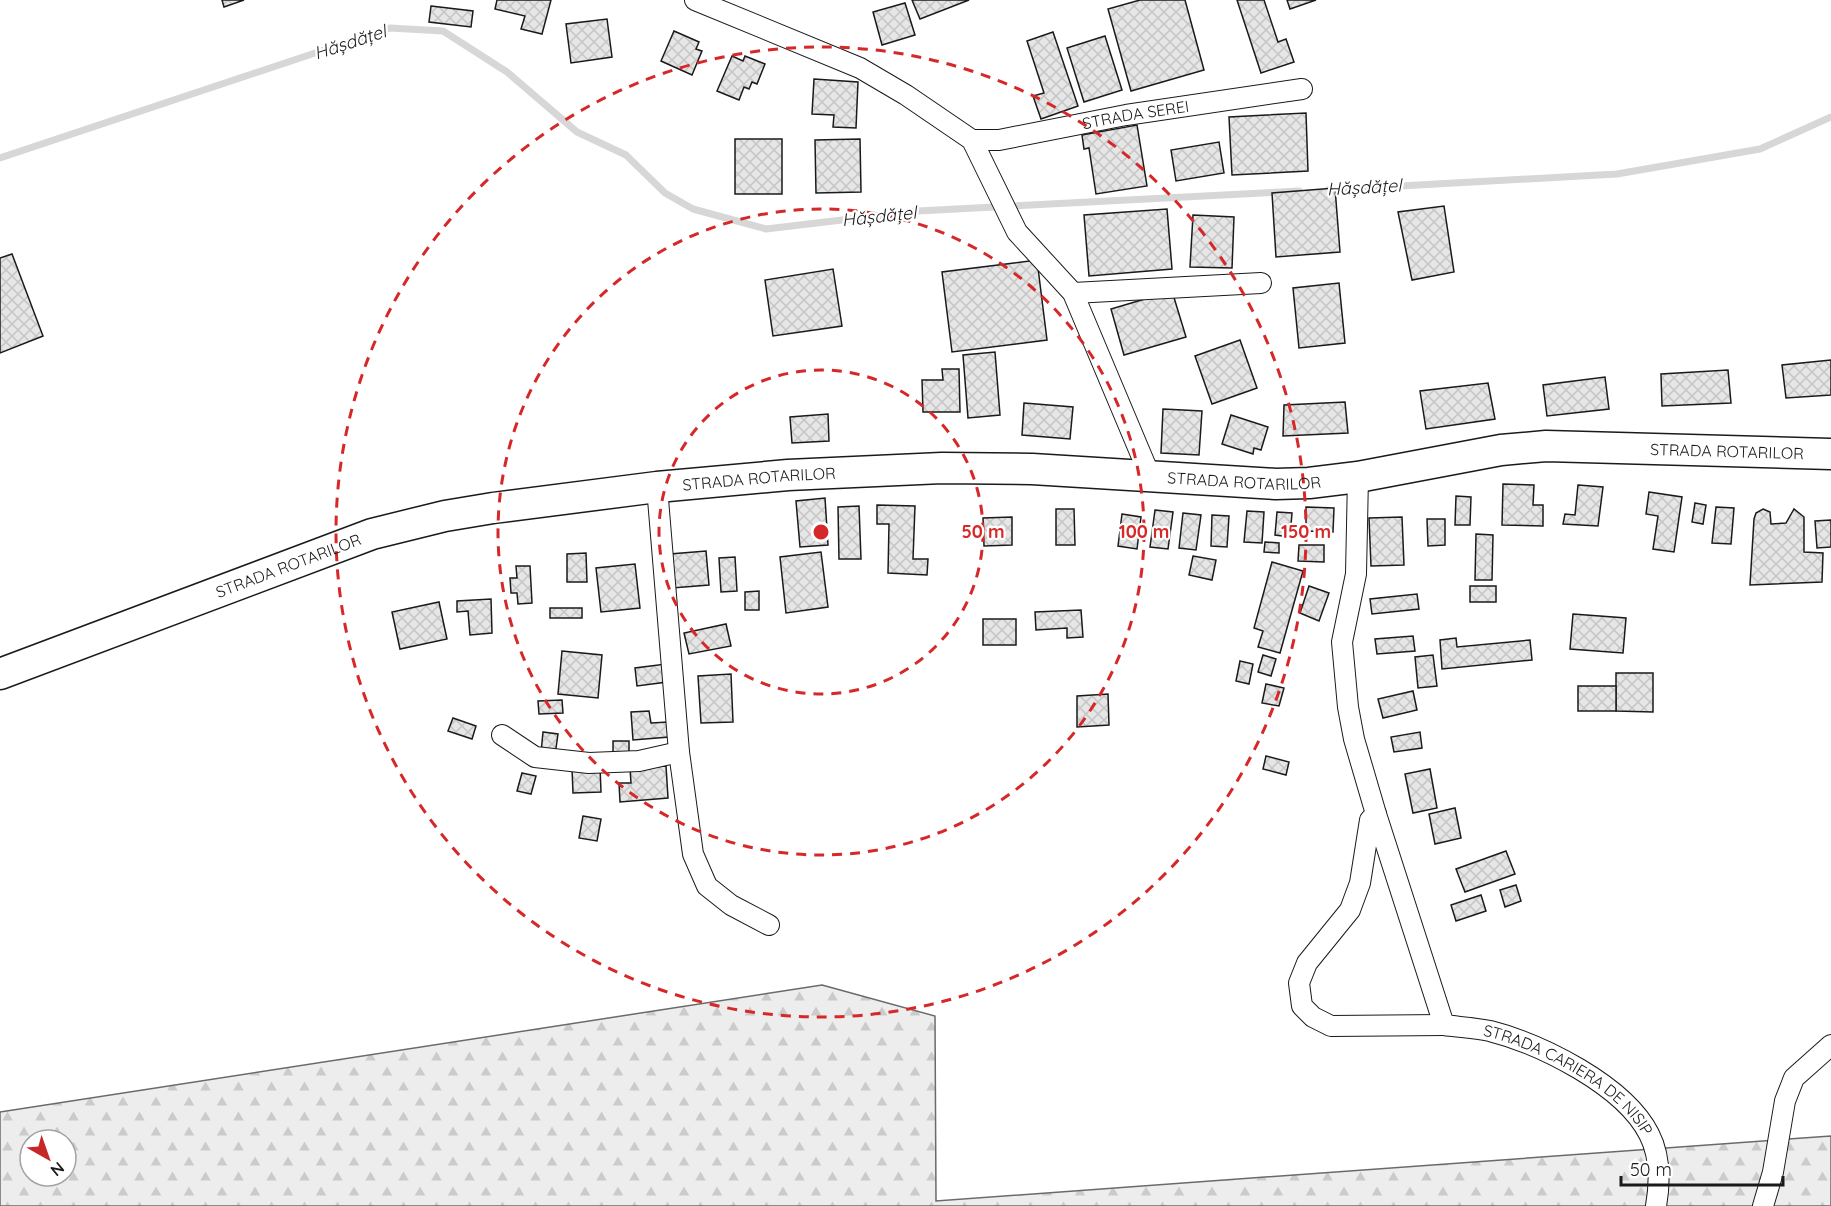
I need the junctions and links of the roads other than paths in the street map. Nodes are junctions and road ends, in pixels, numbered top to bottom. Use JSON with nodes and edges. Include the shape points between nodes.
{"nodes":[{"id":1,"x":699,"y":1,"type":"edge"},
{"id":2,"x":1302,"y":89,"type":"dead end"},
{"id":3,"x":972,"y":140,"type":"junction"},
{"id":4,"x":1261,"y":283,"type":"dead end"},
{"id":5,"x":1073,"y":293,"type":"junction"},
{"id":6,"x":1831,"y":454,"type":"edge"},
{"id":7,"x":1150,"y":476,"type":"junction"},
{"id":8,"x":1358,"y":477,"type":"junction"},
{"id":9,"x":657,"y":487,"type":"junction"},
{"id":10,"x":0,"y":674,"type":"edge"},
{"id":11,"x":502,"y":735,"type":"dead end"},
{"id":12,"x":679,"y":753,"type":"junction"},
{"id":13,"x":1376,"y":814,"type":"junction"},
{"id":14,"x":768,"y":925,"type":"dead end"},
{"id":15,"x":1444,"y":1025,"type":"junction"},
{"id":16,"x":1831,"y":1045,"type":"edge"},
{"id":17,"x":1656,"y":1206,"type":"edge"},
{"id":18,"x":1763,"y":1206,"type":"edge"}],
"edges":[{"from":1,"to":3,"type":"street","via":[[860,68]]},
{"from":2,"to":3,"type":"street","name":"STRADA SEREI","via":[[1126,115],[999,140]]},
{"from":3,"to":5,"type":"street","via":[[1017,232]]},
{"from":4,"to":5,"type":"street"},
{"from":5,"to":7,"type":"street"},
{"from":6,"to":8,"type":"main road","name":"STRADA ROTARILOR","via":[[1546,446],[1501,450]]},
{"from":7,"to":8,"type":"main road","name":"STRADA ROTARILOR","via":[[1276,484]]},
{"from":7,"to":9,"type":"main road","name":"STRADA ROTARILOR","via":[[942,468],[788,475]]},
{"from":8,"to":13,"type":"street","via":[[1356,574],[1342,642],[1354,739]]},
{"from":9,"to":10,"type":"main road","name":"STRADA ROTARILOR","via":[[483,509],[372,534]]},
{"from":9,"to":12,"type":"street"},
{"from":11,"to":12,"type":"street","via":[[534,757],[589,763],[639,761]]},
{"from":12,"to":14,"type":"street","via":[[693,854],[707,886],[731,905]]},
{"from":13,"to":15,"type":"street"},
{"from":13,"to":15,"type":"street","name":"STRADA CARIERA DE NISIP","via":[[1370,820],[1360,883],[1350,910],[1306,963],[1299,983],[1302,1006],[1331,1026]]},
{"from":15,"to":17,"type":"street","name":"STRADA CARIERA DE NISIP","via":[[1490,1031],[1535,1047],[1595,1080],[1629,1106],[1649,1134],[1657,1161]]},
{"from":16,"to":18,"type":"street","via":[[1794,1078],[1785,1101]]}]}
